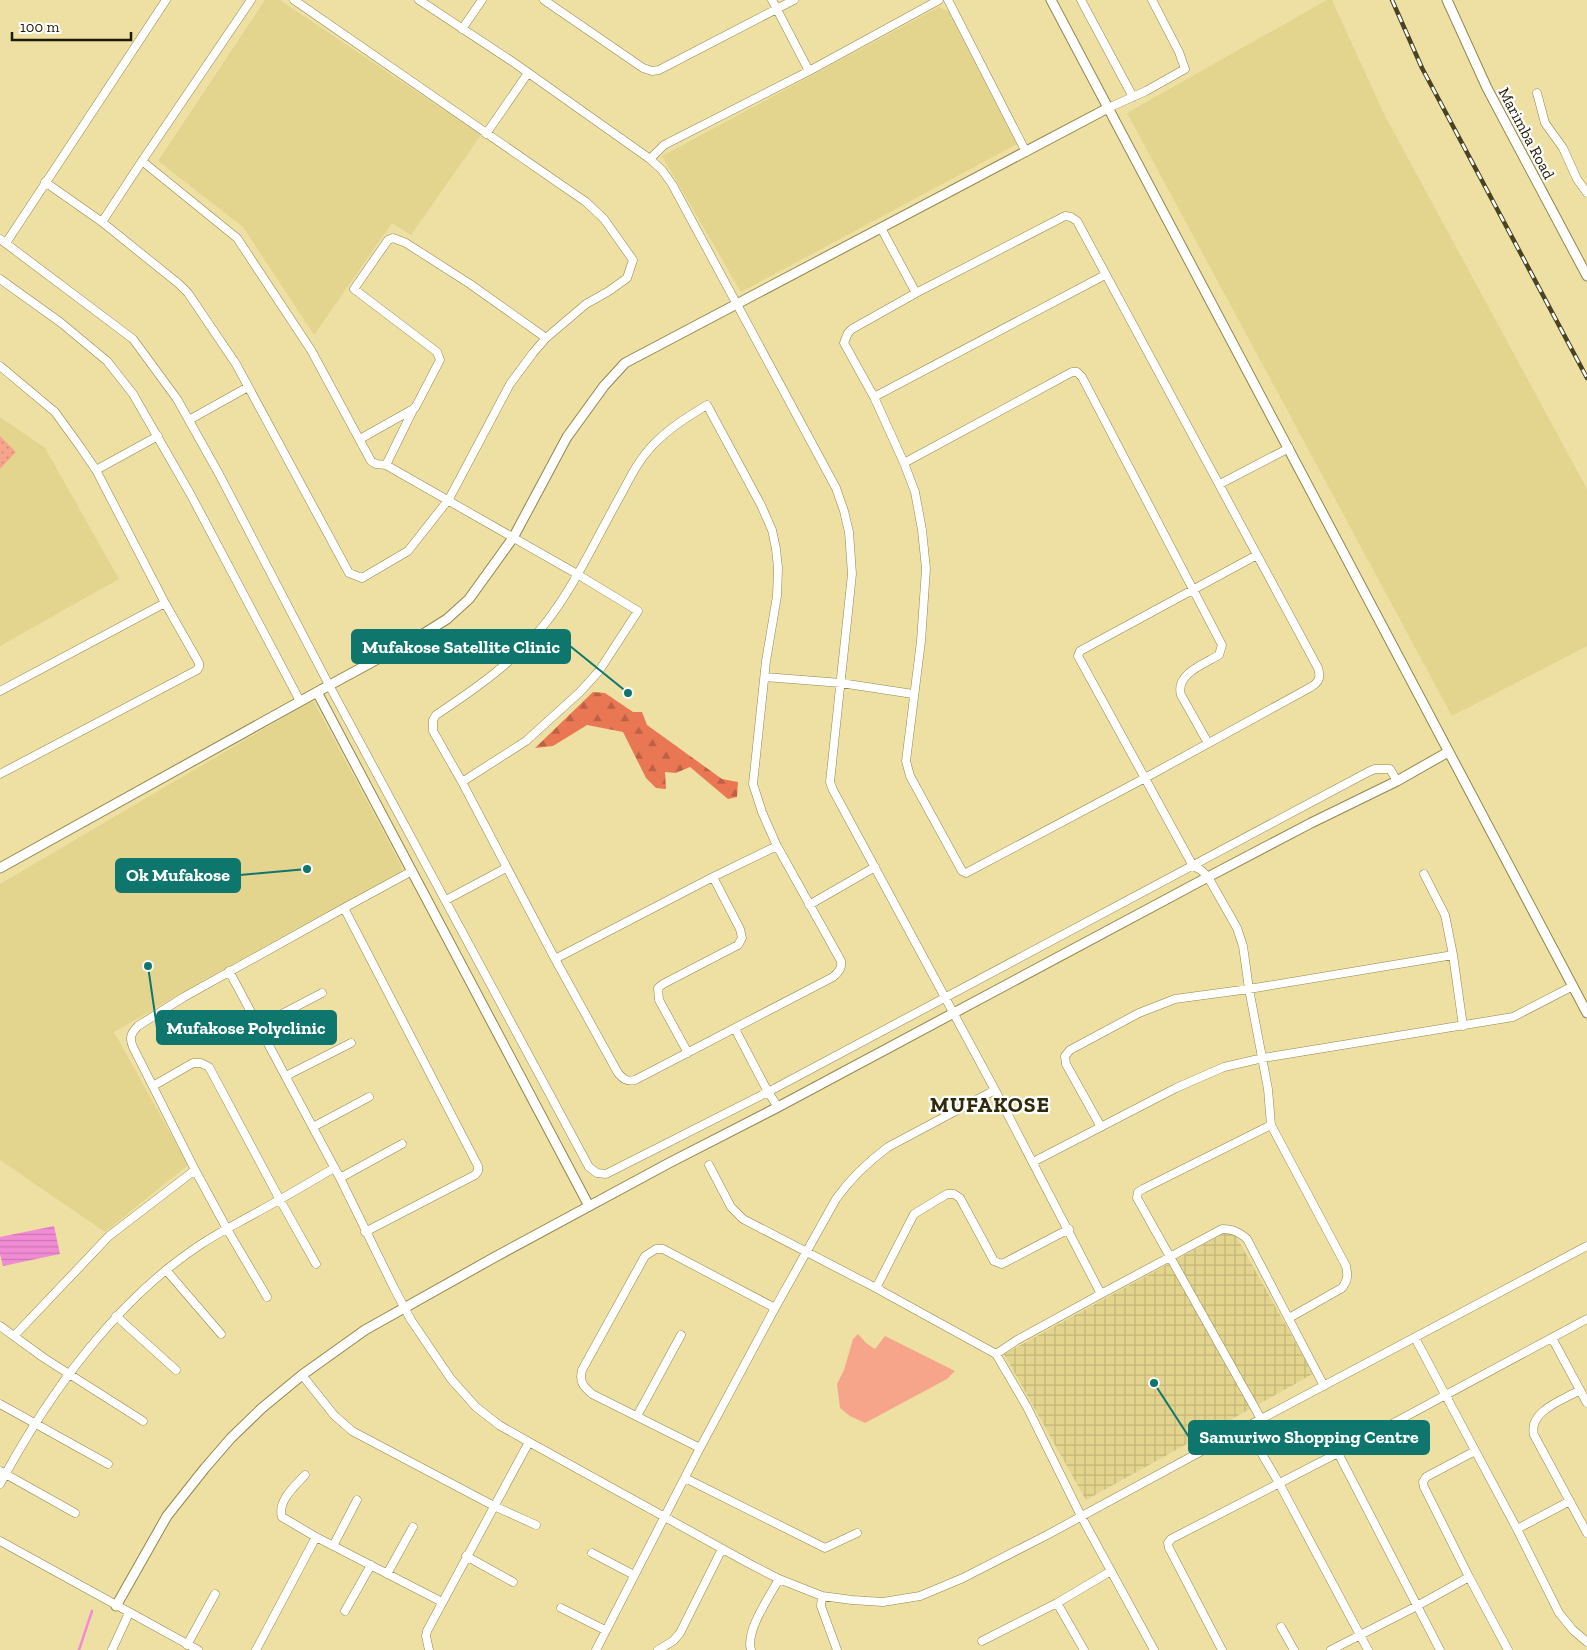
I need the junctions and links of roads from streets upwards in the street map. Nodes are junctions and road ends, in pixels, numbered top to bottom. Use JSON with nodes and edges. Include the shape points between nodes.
{"nodes":[{"id":1,"x":166,"y":0,"type":"edge"},
{"id":2,"x":252,"y":0,"type":"edge"},
{"id":3,"x":294,"y":0,"type":"edge"},
{"id":4,"x":419,"y":0,"type":"edge"},
{"id":5,"x":482,"y":0,"type":"edge"},
{"id":6,"x":544,"y":0,"type":"edge"},
{"id":7,"x":772,"y":0,"type":"edge"},
{"id":8,"x":794,"y":0,"type":"edge"},
{"id":9,"x":939,"y":0,"type":"edge"},
{"id":10,"x":948,"y":0,"type":"edge"},
{"id":11,"x":1051,"y":0,"type":"edge"},
{"id":12,"x":1081,"y":0,"type":"edge"},
{"id":13,"x":1152,"y":0,"type":"edge"},
{"id":14,"x":1447,"y":0,"type":"edge"},
{"id":15,"x":777,"y":9,"type":"junction"},
{"id":16,"x":462,"y":29,"type":"junction"},
{"id":17,"x":809,"y":71,"type":"junction"},
{"id":18,"x":528,"y":73,"type":"junction"},
{"id":19,"x":1537,"y":93,"type":"dead end"},
{"id":20,"x":1133,"y":96,"type":"junction"},
{"id":21,"x":1108,"y":108,"type":"junction"},
{"id":22,"x":486,"y":134,"type":"junction"},
{"id":23,"x":1026,"y":152,"type":"junction"},
{"id":24,"x":650,"y":159,"type":"junction"},
{"id":25,"x":142,"y":161,"type":"junction"},
{"id":26,"x":45,"y":182,"type":"junction"},
{"id":27,"x":1587,"y":194,"type":"edge"},
{"id":28,"x":102,"y":222,"type":"junction"},
{"id":29,"x":881,"y":228,"type":"junction"},
{"id":30,"x":3,"y":241,"type":"edge"},
{"id":31,"x":1105,"y":275,"type":"junction"},
{"id":32,"x":1587,"y":276,"type":"edge"},
{"id":33,"x":0,"y":279,"type":"edge"},
{"id":34,"x":916,"y":292,"type":"junction"},
{"id":35,"x":737,"y":304,"type":"junction"},
{"id":36,"x":546,"y":338,"type":"junction"},
{"id":37,"x":0,"y":366,"type":"edge"},
{"id":38,"x":248,"y":387,"type":"junction"},
{"id":39,"x":874,"y":397,"type":"junction"},
{"id":40,"x":415,"y":408,"type":"junction"},
{"id":41,"x":189,"y":420,"type":"junction"},
{"id":42,"x":158,"y":436,"type":"junction"},
{"id":43,"x":360,"y":439,"type":"junction"},
{"id":44,"x":1289,"y":448,"type":"junction"},
{"id":45,"x":904,"y":462,"type":"junction"},
{"id":46,"x":386,"y":464,"type":"junction"},
{"id":47,"x":96,"y":470,"type":"junction"},
{"id":48,"x":1220,"y":484,"type":"junction"},
{"id":49,"x":448,"y":499,"type":"junction"},
{"id":50,"x":513,"y":538,"type":"junction"},
{"id":51,"x":1257,"y":556,"type":"junction"},
{"id":52,"x":577,"y":574,"type":"junction"},
{"id":53,"x":1193,"y":590,"type":"junction"},
{"id":54,"x":165,"y":603,"type":"junction"},
{"id":55,"x":765,"y":677,"type":"junction"},
{"id":56,"x":841,"y":683,"type":"junction"},
{"id":57,"x":329,"y":685,"type":"junction"},
{"id":58,"x":0,"y":691,"type":"edge"},
{"id":59,"x":317,"y":692,"type":"junction"},
{"id":60,"x":913,"y":694,"type":"junction"},
{"id":61,"x":300,"y":701,"type":"junction"},
{"id":62,"x":1208,"y":742,"type":"junction"},
{"id":63,"x":1448,"y":752,"type":"junction"},
{"id":64,"x":0,"y":774,"type":"edge"},
{"id":65,"x":1145,"y":778,"type":"junction"},
{"id":66,"x":1397,"y":781,"type":"junction"},
{"id":67,"x":462,"y":782,"type":"junction"},
{"id":68,"x":777,"y":846,"type":"junction"},
{"id":69,"x":1193,"y":866,"type":"junction"},
{"id":70,"x":875,"y":867,"type":"junction"},
{"id":71,"x":0,"y":868,"type":"edge"},
{"id":72,"x":506,"y":868,"type":"junction"},
{"id":73,"x":412,"y":871,"type":"junction"},
{"id":74,"x":1424,"y":874,"type":"dead end"},
{"id":75,"x":713,"y":877,"type":"junction"},
{"id":76,"x":1208,"y":878,"type":"junction"},
{"id":77,"x":446,"y":900,"type":"junction"},
{"id":78,"x":809,"y":905,"type":"junction"},
{"id":79,"x":344,"y":908,"type":"junction"},
{"id":80,"x":1453,"y":955,"type":"junction"},
{"id":81,"x":555,"y":959,"type":"junction"},
{"id":82,"x":229,"y":971,"type":"junction"},
{"id":83,"x":1573,"y":986,"type":"junction"},
{"id":84,"x":1249,"y":988,"type":"junction"},
{"id":85,"x":322,"y":993,"type":"dead end"},
{"id":86,"x":945,"y":998,"type":"junction"},
{"id":87,"x":953,"y":1013,"type":"junction"},
{"id":88,"x":1587,"y":1013,"type":"edge"},
{"id":89,"x":259,"y":1026,"type":"junction"},
{"id":90,"x":1463,"y":1026,"type":"junction"},
{"id":91,"x":735,"y":1029,"type":"junction"},
{"id":92,"x":351,"y":1043,"type":"dead end"},
{"id":93,"x":688,"y":1053,"type":"junction"},
{"id":94,"x":1263,"y":1058,"type":"junction"},
{"id":95,"x":286,"y":1076,"type":"junction"},
{"id":96,"x":153,"y":1086,"type":"junction"},
{"id":97,"x":995,"y":1090,"type":"junction"},
{"id":98,"x":768,"y":1092,"type":"junction"},
{"id":99,"x":369,"y":1098,"type":"dead end"},
{"id":100,"x":778,"y":1107,"type":"junction"},
{"id":101,"x":1271,"y":1125,"type":"junction"},
{"id":102,"x":312,"y":1127,"type":"junction"},
{"id":103,"x":1101,"y":1127,"type":"junction"},
{"id":104,"x":402,"y":1144,"type":"dead end"},
{"id":105,"x":1033,"y":1162,"type":"junction"},
{"id":106,"x":709,"y":1165,"type":"dead end"},
{"id":107,"x":334,"y":1168,"type":"junction"},
{"id":108,"x":196,"y":1170,"type":"junction"},
{"id":109,"x":340,"y":1178,"type":"junction"},
{"id":110,"x":280,"y":1200,"type":"junction"},
{"id":111,"x":589,"y":1206,"type":"junction"},
{"id":112,"x":227,"y":1229,"type":"junction"},
{"id":113,"x":1068,"y":1229,"type":"junction"},
{"id":114,"x":366,"y":1232,"type":"junction"},
{"id":115,"x":1587,"y":1246,"type":"edge"},
{"id":116,"x":806,"y":1252,"type":"junction"},
{"id":117,"x":1170,"y":1258,"type":"junction"},
{"id":118,"x":316,"y":1264,"type":"dead end"},
{"id":119,"x":166,"y":1270,"type":"junction"},
{"id":120,"x":876,"y":1288,"type":"junction"},
{"id":121,"x":1101,"y":1294,"type":"junction"},
{"id":122,"x":267,"y":1297,"type":"dead end"},
{"id":123,"x":404,"y":1308,"type":"junction"},
{"id":124,"x":774,"y":1308,"type":"junction"},
{"id":125,"x":116,"y":1316,"type":"junction"},
{"id":126,"x":1289,"y":1318,"type":"junction"},
{"id":127,"x":1587,"y":1319,"type":"edge"},
{"id":128,"x":0,"y":1326,"type":"edge"},
{"id":129,"x":221,"y":1334,"type":"dead end"},
{"id":130,"x":682,"y":1335,"type":"dead end"},
{"id":131,"x":14,"y":1336,"type":"junction"},
{"id":132,"x":1415,"y":1338,"type":"junction"},
{"id":133,"x":1552,"y":1338,"type":"junction"},
{"id":134,"x":996,"y":1354,"type":"junction"},
{"id":135,"x":176,"y":1370,"type":"dead end"},
{"id":136,"x":70,"y":1373,"type":"junction"},
{"id":137,"x":302,"y":1375,"type":"junction"},
{"id":138,"x":1324,"y":1386,"type":"junction"},
{"id":139,"x":1580,"y":1390,"type":"junction"},
{"id":140,"x":1445,"y":1394,"type":"junction"},
{"id":141,"x":1587,"y":1403,"type":"edge"},
{"id":142,"x":0,"y":1404,"type":"edge"},
{"id":143,"x":638,"y":1416,"type":"junction"},
{"id":144,"x":1261,"y":1419,"type":"junction"},
{"id":145,"x":143,"y":1420,"type":"dead end"},
{"id":146,"x":35,"y":1424,"type":"junction"},
{"id":147,"x":1246,"y":1427,"type":"junction"},
{"id":148,"x":529,"y":1442,"type":"junction"},
{"id":149,"x":700,"y":1448,"type":"junction"},
{"id":150,"x":1475,"y":1451,"type":"junction"},
{"id":151,"x":1338,"y":1453,"type":"junction"},
{"id":152,"x":108,"y":1464,"type":"dead end"},
{"id":153,"x":3,"y":1472,"type":"edge"},
{"id":154,"x":305,"y":1474,"type":"dead end"},
{"id":155,"x":684,"y":1478,"type":"junction"},
{"id":156,"x":1278,"y":1483,"type":"junction"},
{"id":157,"x":0,"y":1484,"type":"edge"},
{"id":158,"x":357,"y":1500,"type":"dead end"},
{"id":159,"x":1570,"y":1502,"type":"junction"},
{"id":160,"x":494,"y":1506,"type":"junction"},
{"id":161,"x":75,"y":1513,"type":"dead end"},
{"id":162,"x":1082,"y":1516,"type":"junction"},
{"id":163,"x":664,"y":1517,"type":"junction"},
{"id":164,"x":536,"y":1525,"type":"dead end"},
{"id":165,"x":413,"y":1527,"type":"dead end"},
{"id":166,"x":1517,"y":1530,"type":"junction"},
{"id":167,"x":857,"y":1533,"type":"dead end"},
{"id":168,"x":1587,"y":1533,"type":"edge"},
{"id":169,"x":316,"y":1537,"type":"junction"},
{"id":170,"x":0,"y":1541,"type":"edge"},
{"id":171,"x":333,"y":1546,"type":"junction"},
{"id":172,"x":722,"y":1549,"type":"junction"},
{"id":173,"x":592,"y":1553,"type":"dead end"},
{"id":174,"x":466,"y":1556,"type":"junction"},
{"id":175,"x":371,"y":1565,"type":"junction"},
{"id":176,"x":1111,"y":1571,"type":"junction"},
{"id":177,"x":387,"y":1574,"type":"junction"},
{"id":178,"x":634,"y":1575,"type":"junction"},
{"id":179,"x":1469,"y":1577,"type":"junction"},
{"id":180,"x":779,"y":1578,"type":"junction"},
{"id":181,"x":513,"y":1582,"type":"dead end"},
{"id":182,"x":215,"y":1594,"type":"dead end"},
{"id":183,"x":822,"y":1596,"type":"junction"},
{"id":184,"x":442,"y":1602,"type":"junction"},
{"id":185,"x":1058,"y":1603,"type":"junction"},
{"id":186,"x":116,"y":1606,"type":"junction"},
{"id":187,"x":1417,"y":1606,"type":"junction"},
{"id":188,"x":561,"y":1608,"type":"dead end"},
{"id":189,"x":345,"y":1611,"type":"dead end"},
{"id":190,"x":129,"y":1613,"type":"junction"},
{"id":191,"x":1282,"y":1627,"type":"dead end"},
{"id":192,"x":606,"y":1630,"type":"junction"},
{"id":193,"x":1360,"y":1635,"type":"junction"},
{"id":194,"x":982,"y":1641,"type":"dead end"},
{"id":195,"x":1587,"y":1642,"type":"edge"},
{"id":196,"x":188,"y":1647,"type":"edge"},
{"id":197,"x":112,"y":1650,"type":"edge"},
{"id":198,"x":198,"y":1650,"type":"edge"},
{"id":199,"x":256,"y":1650,"type":"edge"},
{"id":200,"x":429,"y":1650,"type":"edge"},
{"id":201,"x":596,"y":1650,"type":"edge"},
{"id":202,"x":658,"y":1650,"type":"edge"},
{"id":203,"x":750,"y":1650,"type":"edge"},
{"id":204,"x":837,"y":1650,"type":"edge"},
{"id":205,"x":1084,"y":1650,"type":"edge"},
{"id":206,"x":1154,"y":1650,"type":"edge"},
{"id":207,"x":1222,"y":1650,"type":"edge"},
{"id":208,"x":1294,"y":1650,"type":"edge"},
{"id":209,"x":1331,"y":1650,"type":"edge"},
{"id":210,"x":1368,"y":1650,"type":"edge"},
{"id":211,"x":1440,"y":1650,"type":"edge"},
{"id":212,"x":1508,"y":1650,"type":"edge"}],
"edges":[{"from":1,"to":26,"type":"street"},
{"from":2,"to":25,"type":"street"},
{"from":3,"to":22,"type":"street"},
{"from":4,"to":16,"type":"street"},
{"from":5,"to":16,"type":"street"},
{"from":6,"to":15,"type":"street","via":[[642,68],[652,71]]},
{"from":7,"to":15,"type":"street"},
{"from":8,"to":15,"type":"street"},
{"from":9,"to":17,"type":"street"},
{"from":10,"to":23,"type":"street"},
{"from":11,"to":21,"type":"street"},
{"from":12,"to":20,"type":"street"},
{"from":13,"to":20,"type":"street","via":[[1185,69]]},
{"from":14,"to":32,"type":"street","name":"Marimba Road","via":[[1487,88]]},
{"from":15,"to":17,"type":"street"},
{"from":16,"to":18,"type":"street"},
{"from":17,"to":24,"type":"street","via":[[664,145]]},
{"from":18,"to":22,"type":"street"},
{"from":18,"to":24,"type":"street"},
{"from":19,"to":27,"type":"street","via":[[1545,122]]},
{"from":20,"to":21,"type":"street"},
{"from":21,"to":23,"type":"street"},
{"from":21,"to":44,"type":"street"},
{"from":22,"to":36,"type":"street","via":[[586,202],[604,219],[633,260],[627,278],[586,304]]},
{"from":23,"to":29,"type":"street"},
{"from":24,"to":35,"type":"street","via":[[672,184]]},
{"from":25,"to":28,"type":"street"},
{"from":25,"to":43,"type":"street","via":[[237,238],[311,350]]},
{"from":26,"to":28,"type":"street"},
{"from":26,"to":30,"type":"street"},
{"from":28,"to":38,"type":"street","via":[[188,293]]},
{"from":29,"to":34,"type":"street"},
{"from":29,"to":35,"type":"street"},
{"from":30,"to":41,"type":"street","via":[[133,339]]},
{"from":31,"to":34,"type":"street","via":[[1077,221],[1065,216]]},
{"from":31,"to":39,"type":"street"},
{"from":31,"to":48,"type":"street"},
{"from":33,"to":42,"type":"street","via":[[107,361],[133,394]]},
{"from":34,"to":39,"type":"street","via":[[852,328],[846,336],[844,343]]},
{"from":35,"to":50,"type":"street","via":[[625,363],[567,437]]},
{"from":35,"to":56,"type":"street","via":[[836,488],[844,512],[852,574]]},
{"from":36,"to":40,"type":"street","via":[[406,243],[393,238],[388,240],[354,289],[437,352],[440,360]]},
{"from":36,"to":49,"type":"street","via":[[510,384]]},
{"from":37,"to":47,"type":"street","via":[[55,412]]},
{"from":38,"to":41,"type":"street"},
{"from":38,"to":49,"type":"street","via":[[349,573],[362,578],[408,551]]},
{"from":39,"to":45,"type":"street"},
{"from":40,"to":43,"type":"street"},
{"from":40,"to":46,"type":"street"},
{"from":41,"to":57,"type":"street"},
{"from":42,"to":47,"type":"street"},
{"from":42,"to":61,"type":"street"},
{"from":43,"to":46,"type":"street","via":[[372,461]]},
{"from":44,"to":48,"type":"street"},
{"from":44,"to":63,"type":"street"},
{"from":45,"to":53,"type":"street","via":[[1077,372]]},
{"from":45,"to":60,"type":"street","via":[[915,492],[926,569]]},
{"from":46,"to":49,"type":"street"},
{"from":47,"to":54,"type":"street"},
{"from":48,"to":51,"type":"street"},
{"from":49,"to":50,"type":"street"},
{"from":50,"to":52,"type":"street"},
{"from":50,"to":57,"type":"street","via":[[469,600],[447,619]]},
{"from":51,"to":53,"type":"street"},
{"from":51,"to":62,"type":"street","via":[[1318,668],[1320,678],[1311,687]]},
{"from":52,"to":55,"type":"street","via":[[637,465],[672,427],[707,405],[772,530],[778,568]]},
{"from":52,"to":67,"type":"street","via":[[544,625],[522,649],[484,683],[433,720],[433,732]]},
{"from":52,"to":67,"type":"street","via":[[638,611],[599,671],[580,692],[526,741]]},
{"from":53,"to":62,"type":"street","via":[[1222,645],[1219,655],[1184,677],[1179,689]]},
{"from":53,"to":65,"type":"street","via":[[1078,653]]},
{"from":54,"to":58,"type":"street"},
{"from":54,"to":64,"type":"street","via":[[200,663],[197,670]]},
{"from":55,"to":56,"type":"street"},
{"from":55,"to":68,"type":"street","via":[[754,784]]},
{"from":56,"to":60,"type":"street"},
{"from":56,"to":70,"type":"street","via":[[830,782]]},
{"from":57,"to":59,"type":"street"},
{"from":57,"to":77,"type":"street"},
{"from":59,"to":61,"type":"street"},
{"from":59,"to":73,"type":"street"},
{"from":60,"to":65,"type":"street","via":[[907,768],[962,871],[966,873]]},
{"from":61,"to":71,"type":"street"},
{"from":62,"to":65,"type":"street"},
{"from":63,"to":66,"type":"street"},
{"from":63,"to":83,"type":"street"},
{"from":65,"to":69,"type":"street"},
{"from":66,"to":69,"type":"street","via":[[1390,769],[1376,769]]},
{"from":66,"to":76,"type":"street"},
{"from":67,"to":72,"type":"street"},
{"from":68,"to":75,"type":"street"},
{"from":68,"to":78,"type":"street"},
{"from":69,"to":76,"type":"street"},
{"from":69,"to":86,"type":"street"},
{"from":70,"to":78,"type":"street"},
{"from":70,"to":86,"type":"street"},
{"from":72,"to":77,"type":"street"},
{"from":72,"to":81,"type":"street"},
{"from":73,"to":79,"type":"street"},
{"from":73,"to":111,"type":"street"},
{"from":74,"to":80,"type":"street","via":[[1445,915]]},
{"from":75,"to":81,"type":"street"},
{"from":75,"to":93,"type":"street","via":[[742,938],[738,946],[663,984],[657,993]]},
{"from":76,"to":84,"type":"street","via":[[1237,928]]},
{"from":76,"to":87,"type":"street"},
{"from":77,"to":98,"type":"street","via":[[588,1167],[597,1174],[606,1174]]},
{"from":78,"to":91,"type":"street","via":[[841,960],[840,970],[833,977]]},
{"from":79,"to":82,"type":"street"},
{"from":79,"to":114,"type":"street","via":[[478,1171],[476,1175]]},
{"from":80,"to":84,"type":"street"},
{"from":80,"to":90,"type":"street"},
{"from":81,"to":93,"type":"street","via":[[621,1077],[634,1080]]},
{"from":82,"to":89,"type":"street"},
{"from":82,"to":96,"type":"street","via":[[133,1031],[130,1042]]},
{"from":83,"to":88,"type":"street"},
{"from":83,"to":90,"type":"street","via":[[1520,1014]]},
{"from":84,"to":94,"type":"street"},
{"from":84,"to":103,"type":"street","via":[[1176,999],[1139,1013],[1070,1050],[1065,1056],[1066,1064]]},
{"from":85,"to":89,"type":"street"},
{"from":86,"to":87,"type":"street"},
{"from":86,"to":98,"type":"street"},
{"from":87,"to":97,"type":"street"},
{"from":87,"to":100,"type":"street"},
{"from":89,"to":95,"type":"street"},
{"from":90,"to":94,"type":"street"},
{"from":91,"to":93,"type":"street"},
{"from":91,"to":98,"type":"street"},
{"from":92,"to":95,"type":"street"},
{"from":94,"to":101,"type":"street"},
{"from":94,"to":103,"type":"street","via":[[1224,1066]]},
{"from":95,"to":102,"type":"street"},
{"from":96,"to":108,"type":"street"},
{"from":96,"to":110,"type":"street","via":[[194,1063],[201,1062],[209,1067]]},
{"from":97,"to":105,"type":"street"},
{"from":97,"to":116,"type":"street","via":[[875,1157],[846,1184]]},
{"from":98,"to":100,"type":"street"},
{"from":99,"to":102,"type":"street"},
{"from":100,"to":111,"type":"street"},
{"from":101,"to":117,"type":"street","via":[[1138,1192],[1137,1198]]},
{"from":101,"to":126,"type":"street","via":[[1348,1274],[1342,1288]]},
{"from":102,"to":107,"type":"street"},
{"from":103,"to":105,"type":"street"},
{"from":104,"to":109,"type":"street"},
{"from":105,"to":113,"type":"street"},
{"from":106,"to":116,"type":"street","via":[[737,1214]]},
{"from":107,"to":109,"type":"street"},
{"from":107,"to":110,"type":"street"},
{"from":108,"to":112,"type":"street"},
{"from":108,"to":131,"type":"street","via":[[109,1236]]},
{"from":109,"to":114,"type":"street"},
{"from":110,"to":112,"type":"street"},
{"from":110,"to":118,"type":"street"},
{"from":111,"to":123,"type":"street"},
{"from":112,"to":119,"type":"street"},
{"from":112,"to":122,"type":"street"},
{"from":113,"to":120,"type":"street","via":[[998,1264],[960,1198],[947,1194],[914,1214]]},
{"from":113,"to":121,"type":"street"},
{"from":114,"to":123,"type":"street"},
{"from":115,"to":132,"type":"street"},
{"from":116,"to":120,"type":"street"},
{"from":116,"to":124,"type":"street"},
{"from":117,"to":121,"type":"street"},
{"from":117,"to":126,"type":"street","via":[[1222,1229],[1240,1232],[1247,1239]]},
{"from":117,"to":144,"type":"street"},
{"from":119,"to":125,"type":"street"},
{"from":119,"to":129,"type":"street"},
{"from":120,"to":134,"type":"street"},
{"from":121,"to":134,"type":"street"},
{"from":123,"to":137,"type":"street","via":[[365,1330]]},
{"from":123,"to":148,"type":"street","via":[[451,1379],[476,1408]]},
{"from":124,"to":143,"type":"street","via":[[663,1249],[644,1256],[580,1378],[592,1394]]},
{"from":124,"to":149,"type":"street"},
{"from":125,"to":135,"type":"street"},
{"from":125,"to":136,"type":"street"},
{"from":126,"to":138,"type":"street"},
{"from":127,"to":133,"type":"street"},
{"from":128,"to":131,"type":"street"},
{"from":130,"to":143,"type":"street"},
{"from":131,"to":136,"type":"street"},
{"from":132,"to":138,"type":"street"},
{"from":132,"to":140,"type":"street"},
{"from":133,"to":139,"type":"street"},
{"from":133,"to":140,"type":"street"},
{"from":134,"to":162,"type":"street","via":[[1027,1407]]},
{"from":136,"to":145,"type":"street"},
{"from":136,"to":146,"type":"street"},
{"from":137,"to":160,"type":"street","via":[[334,1415],[352,1431]]},
{"from":137,"to":186,"type":"street","via":[[231,1438],[185,1492],[154,1537]]},
{"from":138,"to":144,"type":"street"},
{"from":139,"to":141,"type":"street"},
{"from":139,"to":159,"type":"street","via":[[1539,1413],[1533,1424],[1534,1435]]},
{"from":140,"to":150,"type":"street"},
{"from":140,"to":151,"type":"street"},
{"from":142,"to":146,"type":"street"},
{"from":143,"to":149,"type":"street"},
{"from":144,"to":147,"type":"street"},
{"from":146,"to":152,"type":"street"},
{"from":146,"to":153,"type":"street"},
{"from":147,"to":156,"type":"street"},
{"from":147,"to":162,"type":"street"},
{"from":148,"to":160,"type":"street"},
{"from":148,"to":163,"type":"street"},
{"from":149,"to":155,"type":"street"},
{"from":150,"to":166,"type":"street"},
{"from":150,"to":179,"type":"street","via":[[1426,1477],[1423,1482]]},
{"from":151,"to":156,"type":"street"},
{"from":151,"to":187,"type":"street"},
{"from":153,"to":157,"type":"street"},
{"from":153,"to":161,"type":"street"},
{"from":154,"to":169,"type":"street","via":[[287,1496],[281,1512],[287,1521]]},
{"from":155,"to":163,"type":"street"},
{"from":155,"to":167,"type":"street","via":[[825,1548]]},
{"from":156,"to":193,"type":"street"},
{"from":156,"to":207,"type":"street","via":[[1170,1539],[1168,1543]]},
{"from":158,"to":171,"type":"street"},
{"from":159,"to":166,"type":"street"},
{"from":159,"to":168,"type":"street"},
{"from":160,"to":164,"type":"street"},
{"from":160,"to":174,"type":"street"},
{"from":162,"to":176,"type":"street"},
{"from":162,"to":183,"type":"street","via":[[963,1578],[920,1596],[883,1602]]},
{"from":163,"to":172,"type":"street"},
{"from":163,"to":178,"type":"street"},
{"from":165,"to":177,"type":"street"},
{"from":166,"to":195,"type":"street","via":[[1559,1613]]},
{"from":169,"to":171,"type":"street"},
{"from":169,"to":199,"type":"street"},
{"from":170,"to":186,"type":"street"},
{"from":171,"to":175,"type":"street"},
{"from":172,"to":180,"type":"street"},
{"from":172,"to":202,"type":"street","via":[[680,1633]]},
{"from":173,"to":178,"type":"street"},
{"from":174,"to":181,"type":"street"},
{"from":174,"to":184,"type":"street"},
{"from":175,"to":177,"type":"street"},
{"from":175,"to":189,"type":"street"},
{"from":176,"to":185,"type":"street"},
{"from":176,"to":206,"type":"street"},
{"from":177,"to":184,"type":"street"},
{"from":178,"to":192,"type":"street"},
{"from":179,"to":187,"type":"street"},
{"from":179,"to":212,"type":"street"},
{"from":180,"to":183,"type":"street"},
{"from":180,"to":203,"type":"street","via":[[750,1633]]},
{"from":182,"to":196,"type":"street"},
{"from":183,"to":204,"type":"street","via":[[822,1606]]},
{"from":184,"to":200,"type":"street","via":[[427,1631]]},
{"from":185,"to":194,"type":"street"},
{"from":185,"to":205,"type":"street"},
{"from":186,"to":190,"type":"street"},
{"from":187,"to":193,"type":"street"},
{"from":187,"to":211,"type":"street"},
{"from":188,"to":192,"type":"street"},
{"from":190,"to":196,"type":"street"},
{"from":190,"to":197,"type":"street"},
{"from":191,"to":208,"type":"street"},
{"from":192,"to":201,"type":"street"},
{"from":193,"to":209,"type":"street"},
{"from":193,"to":210,"type":"street"},
{"from":196,"to":198,"type":"street"}]}
